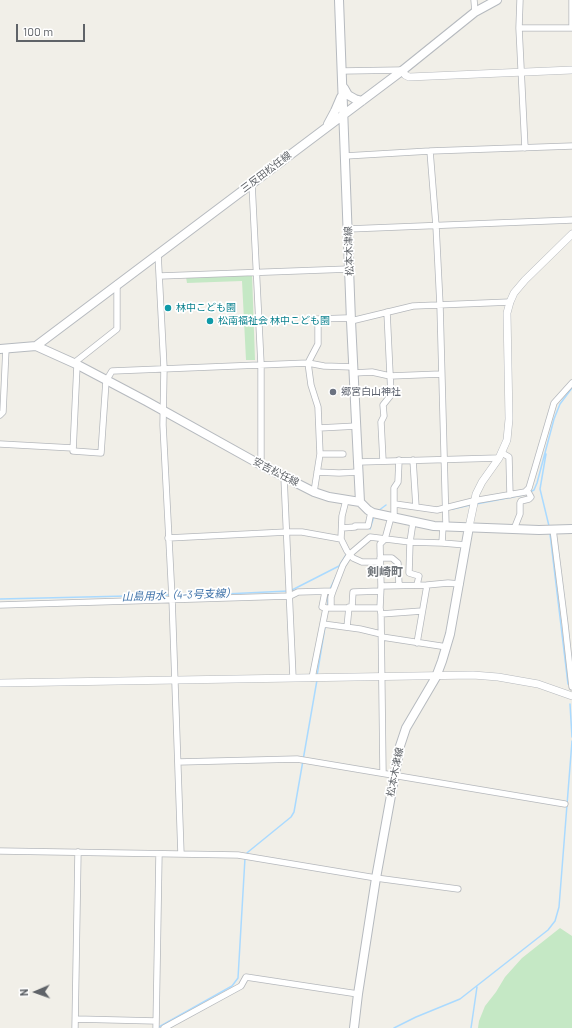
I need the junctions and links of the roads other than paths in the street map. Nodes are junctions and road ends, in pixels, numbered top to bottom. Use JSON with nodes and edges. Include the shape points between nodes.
{"nodes":[{"id":1,"x":339,"y":0,"type":"edge"},
{"id":2,"x":474,"y":0,"type":"edge"},
{"id":3,"x":497,"y":0,"type":"edge"},
{"id":4,"x":520,"y":0,"type":"edge"},
{"id":5,"x":572,"y":0,"type":"edge"},
{"id":6,"x":476,"y":12,"type":"junction"},
{"id":7,"x":572,"y":26,"type":"edge"},
{"id":8,"x":519,"y":28,"type":"junction"},
{"id":9,"x":403,"y":70,"type":"junction"},
{"id":10,"x":572,"y":70,"type":"edge"},
{"id":11,"x":342,"y":71,"type":"junction"},
{"id":12,"x":521,"y":72,"type":"junction"},
{"id":13,"x":343,"y":87,"type":"junction"},
{"id":14,"x":362,"y":101,"type":"junction"},
{"id":15,"x":344,"y":114,"type":"junction"},
{"id":16,"x":325,"y":128,"type":"junction"},
{"id":17,"x":345,"y":134,"type":"junction"},
{"id":18,"x":572,"y":146,"type":"edge"},
{"id":19,"x":525,"y":148,"type":"junction"},
{"id":20,"x":430,"y":151,"type":"junction"},
{"id":21,"x":345,"y":156,"type":"junction"},
{"id":22,"x":252,"y":184,"type":"junction"},
{"id":23,"x":572,"y":220,"type":"edge"},
{"id":24,"x":436,"y":226,"type":"junction"},
{"id":25,"x":348,"y":229,"type":"junction"},
{"id":26,"x":572,"y":234,"type":"edge"},
{"id":27,"x":158,"y":254,"type":"junction"},
{"id":28,"x":349,"y":269,"type":"junction"},
{"id":29,"x":257,"y":272,"type":"junction"},
{"id":30,"x":160,"y":276,"type":"junction"},
{"id":31,"x":118,"y":284,"type":"junction"},
{"id":32,"x":510,"y":302,"type":"junction"},
{"id":33,"x":440,"y":305,"type":"junction"},
{"id":34,"x":388,"y":312,"type":"junction"},
{"id":35,"x":351,"y":321,"type":"junction"},
{"id":36,"x":36,"y":346,"type":"junction"},
{"id":37,"x":3,"y":349,"type":"edge"},
{"id":38,"x":308,"y":363,"type":"junction"},
{"id":39,"x":76,"y":364,"type":"junction"},
{"id":40,"x":261,"y":364,"type":"junction"},
{"id":41,"x":164,"y":368,"type":"junction"},
{"id":42,"x":354,"y":370,"type":"junction"},
{"id":43,"x":441,"y":374,"type":"junction"},
{"id":44,"x":390,"y":376,"type":"junction"},
{"id":45,"x":106,"y":381,"type":"junction"},
{"id":46,"x":572,"y":383,"type":"edge"},
{"id":47,"x":164,"y":411,"type":"junction"},
{"id":48,"x":0,"y":415,"type":"edge"},
{"id":49,"x":357,"y":426,"type":"junction"},
{"id":50,"x":319,"y":428,"type":"junction"},
{"id":51,"x":0,"y":444,"type":"edge"},
{"id":52,"x":73,"y":448,"type":"junction"},
{"id":53,"x":320,"y":454,"type":"junction"},
{"id":54,"x":343,"y":454,"type":"dead end"},
{"id":55,"x":501,"y":455,"type":"junction"},
{"id":56,"x":444,"y":459,"type":"junction"},
{"id":57,"x":399,"y":460,"type":"junction"},
{"id":58,"x":414,"y":460,"type":"junction"},
{"id":59,"x":383,"y":461,"type":"junction"},
{"id":60,"x":358,"y":462,"type":"junction"},
{"id":61,"x":262,"y":465,"type":"junction"},
{"id":62,"x":317,"y":472,"type":"junction"},
{"id":63,"x":359,"y":472,"type":"junction"},
{"id":64,"x":284,"y":477,"type":"junction"},
{"id":65,"x":314,"y":492,"type":"junction"},
{"id":66,"x":528,"y":492,"type":"junction"},
{"id":67,"x":510,"y":495,"type":"junction"},
{"id":68,"x":346,"y":500,"type":"junction"},
{"id":69,"x":360,"y":502,"type":"junction"},
{"id":70,"x":395,"y":504,"type":"junction"},
{"id":71,"x":473,"y":504,"type":"junction"},
{"id":72,"x":416,"y":507,"type":"junction"},
{"id":73,"x":446,"y":510,"type":"junction"},
{"id":74,"x":375,"y":513,"type":"junction"},
{"id":75,"x":392,"y":517,"type":"junction"},
{"id":76,"x":413,"y":522,"type":"junction"},
{"id":77,"x":444,"y":526,"type":"junction"},
{"id":78,"x":469,"y":527,"type":"junction"},
{"id":79,"x":342,"y":528,"type":"junction"},
{"id":80,"x":514,"y":529,"type":"junction"},
{"id":81,"x":553,"y":529,"type":"junction"},
{"id":82,"x":572,"y":529,"type":"edge"},
{"id":83,"x":287,"y":532,"type":"junction"},
{"id":84,"x":168,"y":538,"type":"junction"},
{"id":85,"x":341,"y":539,"type":"junction"},
{"id":86,"x":385,"y":539,"type":"junction"},
{"id":87,"x":410,"y":542,"type":"junction"},
{"id":88,"x":442,"y":543,"type":"junction"},
{"id":89,"x":466,"y":545,"type":"junction"},
{"id":90,"x":350,"y":554,"type":"junction"},
{"id":91,"x":380,"y":560,"type":"junction"},
{"id":92,"x":409,"y":562,"type":"junction"},
{"id":93,"x":398,"y":563,"type":"junction"},
{"id":94,"x":460,"y":584,"type":"junction"},
{"id":95,"x":399,"y":585,"type":"junction"},
{"id":96,"x":417,"y":585,"type":"junction"},
{"id":97,"x":427,"y":585,"type":"junction"},
{"id":98,"x":380,"y":588,"type":"junction"},
{"id":99,"x":333,"y":591,"type":"junction"},
{"id":100,"x":325,"y":592,"type":"junction"},
{"id":101,"x":290,"y":593,"type":"junction"},
{"id":102,"x":172,"y":597,"type":"junction"},
{"id":103,"x":0,"y":605,"type":"edge"},
{"id":104,"x":328,"y":607,"type":"junction"},
{"id":105,"x":350,"y":607,"type":"junction"},
{"id":106,"x":380,"y":611,"type":"junction"},
{"id":107,"x":422,"y":611,"type":"junction"},
{"id":108,"x":325,"y":624,"type":"junction"},
{"id":109,"x":347,"y":627,"type":"junction"},
{"id":110,"x":381,"y":635,"type":"junction"},
{"id":111,"x":417,"y":643,"type":"junction"},
{"id":112,"x":447,"y":647,"type":"junction"},
{"id":113,"x":382,"y":677,"type":"junction"},
{"id":114,"x":436,"y":677,"type":"junction"},
{"id":115,"x":293,"y":678,"type":"junction"},
{"id":116,"x":315,"y":678,"type":"junction"},
{"id":117,"x":175,"y":680,"type":"junction"},
{"id":118,"x":0,"y":683,"type":"edge"},
{"id":119,"x":572,"y":687,"type":"edge"},
{"id":120,"x":572,"y":696,"type":"edge"},
{"id":121,"x":178,"y":762,"type":"junction"},
{"id":122,"x":383,"y":773,"type":"junction"},
{"id":123,"x":394,"y":775,"type":"junction"},
{"id":124,"x":565,"y":804,"type":"dead end"},
{"id":125,"x":0,"y":851,"type":"edge"},
{"id":126,"x":78,"y":852,"type":"junction"},
{"id":127,"x":159,"y":854,"type":"junction"},
{"id":128,"x":181,"y":854,"type":"junction"},
{"id":129,"x":376,"y":878,"type":"junction"},
{"id":130,"x":458,"y":889,"type":"dead end"},
{"id":131,"x":358,"y":994,"type":"junction"},
{"id":132,"x":76,"y":1019,"type":"junction"},
{"id":133,"x":156,"y":1025,"type":"edge"},
{"id":134,"x":75,"y":1028,"type":"edge"},
{"id":135,"x":164,"y":1028,"type":"edge"},
{"id":136,"x":354,"y":1028,"type":"edge"}],
"edges":[{"from":1,"to":11,"type":"main road","name":"松本木津線"},
{"from":2,"to":6,"type":"street"},
{"from":3,"to":6,"type":"main road","name":"三反田松任線"},
{"from":4,"to":8,"type":"street"},
{"from":5,"to":7,"type":"street"},
{"from":6,"to":9,"type":"main road","name":"三反田松任線"},
{"from":7,"to":8,"type":"street"},
{"from":8,"to":12,"type":"street"},
{"from":9,"to":11,"type":"street"},
{"from":9,"to":12,"type":"street","via":[[404,76],[409,77]]},
{"from":9,"to":14,"type":"main road","name":"三反田松任線"},
{"from":10,"to":12,"type":"street"},
{"from":11,"to":13,"type":"main road","name":"松本木津線"},
{"from":12,"to":19,"type":"street"},
{"from":13,"to":14,"type":"main road","via":[[348,95]]},
{"from":13,"to":15,"type":"main road","name":"松本木津線"},
{"from":13,"to":16,"type":"main road","via":[[335,111]]},
{"from":14,"to":15,"type":"main road","name":"三反田松任線"},
{"from":14,"to":17,"type":"main road","via":[[350,117]]},
{"from":15,"to":16,"type":"main road","name":"三反田松任線"},
{"from":15,"to":17,"type":"main road","name":"松本木津線"},
{"from":16,"to":17,"type":"main road","via":[[336,124]]},
{"from":16,"to":22,"type":"main road","name":"三反田松任線"},
{"from":17,"to":21,"type":"main road","name":"松本木津線"},
{"from":18,"to":19,"type":"street"},
{"from":19,"to":20,"type":"street"},
{"from":20,"to":21,"type":"street"},
{"from":20,"to":24,"type":"street"},
{"from":21,"to":25,"type":"main road","name":"松本木津線"},
{"from":22,"to":27,"type":"main road","name":"三反田松任線"},
{"from":22,"to":29,"type":"street"},
{"from":23,"to":24,"type":"street"},
{"from":24,"to":25,"type":"street"},
{"from":24,"to":33,"type":"street"},
{"from":25,"to":28,"type":"main road","name":"松本木津線"},
{"from":26,"to":32,"type":"street","via":[[525,280]]},
{"from":27,"to":30,"type":"street"},
{"from":27,"to":31,"type":"main road","name":"三反田松任線"},
{"from":28,"to":29,"type":"street"},
{"from":28,"to":35,"type":"main road","name":"松本木津線"},
{"from":29,"to":30,"type":"street"},
{"from":29,"to":40,"type":"street"},
{"from":30,"to":41,"type":"street"},
{"from":31,"to":36,"type":"main road","name":"三反田松任線"},
{"from":31,"to":39,"type":"street","via":[[117,330]]},
{"from":32,"to":33,"type":"street"},
{"from":32,"to":55,"type":"street","via":[[507,313],[509,432]]},
{"from":33,"to":34,"type":"street","via":[[413,306]]},
{"from":33,"to":43,"type":"street"},
{"from":34,"to":35,"type":"street"},
{"from":34,"to":44,"type":"street"},
{"from":35,"to":38,"type":"street","via":[[347,318],[318,319],[318,344]]},
{"from":35,"to":42,"type":"main road","name":"松本木津線"},
{"from":36,"to":37,"type":"main road","name":"安吉松任線"},
{"from":36,"to":39,"type":"main road","name":"安吉松任線"},
{"from":37,"to":48,"type":"street","via":[[3,412]]},
{"from":38,"to":40,"type":"street"},
{"from":38,"to":42,"type":"street"},
{"from":38,"to":50,"type":"street","via":[[318,407]]},
{"from":39,"to":45,"type":"main road","name":"安吉松任線"},
{"from":39,"to":52,"type":"street"},
{"from":40,"to":41,"type":"street"},
{"from":40,"to":61,"type":"street"},
{"from":41,"to":45,"type":"street","via":[[112,371]]},
{"from":41,"to":47,"type":"street"},
{"from":42,"to":44,"type":"street"},
{"from":42,"to":49,"type":"main road","name":"松本木津線"},
{"from":43,"to":44,"type":"street"},
{"from":43,"to":56,"type":"street"},
{"from":44,"to":59,"type":"street","via":[[391,395],[383,405],[384,416],[381,422]]},
{"from":45,"to":47,"type":"main road","name":"安吉松任線"},
{"from":45,"to":52,"type":"street","via":[[101,453],[73,452]]},
{"from":46,"to":66,"type":"street","via":[[554,403]]},
{"from":47,"to":61,"type":"main road","name":"安吉松任線"},
{"from":47,"to":84,"type":"street"},
{"from":49,"to":50,"type":"street"},
{"from":49,"to":60,"type":"main road","name":"松本木津線"},
{"from":50,"to":53,"type":"street"},
{"from":51,"to":52,"type":"street"},
{"from":53,"to":54,"type":"street"},
{"from":53,"to":62,"type":"street"},
{"from":55,"to":56,"type":"street"},
{"from":55,"to":67,"type":"street","via":[[509,457]]},
{"from":55,"to":71,"type":"street","via":[[482,482]]},
{"from":56,"to":58,"type":"street"},
{"from":56,"to":73,"type":"street"},
{"from":57,"to":58,"type":"street"},
{"from":57,"to":59,"type":"street"},
{"from":57,"to":70,"type":"street","via":[[398,482],[394,488]]},
{"from":58,"to":72,"type":"street"},
{"from":59,"to":60,"type":"street"},
{"from":60,"to":63,"type":"main road","name":"松本木津線"},
{"from":61,"to":64,"type":"main road","name":"安吉松任線"},
{"from":62,"to":63,"type":"street"},
{"from":62,"to":65,"type":"street"},
{"from":63,"to":69,"type":"main road","name":"松本木津線"},
{"from":64,"to":65,"type":"main road","name":"安吉松任線"},
{"from":64,"to":83,"type":"street"},
{"from":65,"to":68,"type":"main road","name":"安吉松任線"},
{"from":66,"to":67,"type":"street"},
{"from":66,"to":80,"type":"street","via":[[529,499],[520,503],[520,514]]},
{"from":67,"to":71,"type":"street"},
{"from":68,"to":69,"type":"main road","name":"安吉松任線"},
{"from":68,"to":79,"type":"street"},
{"from":69,"to":74,"type":"main road"},
{"from":70,"to":72,"type":"street"},
{"from":70,"to":75,"type":"street"},
{"from":71,"to":73,"type":"street"},
{"from":71,"to":78,"type":"street"},
{"from":72,"to":73,"type":"street"},
{"from":73,"to":77,"type":"street"},
{"from":74,"to":75,"type":"main road"},
{"from":74,"to":79,"type":"street","via":[[368,526]]},
{"from":75,"to":76,"type":"main road"},
{"from":75,"to":86,"type":"street"},
{"from":76,"to":77,"type":"main road"},
{"from":76,"to":87,"type":"street"},
{"from":77,"to":78,"type":"main road"},
{"from":77,"to":88,"type":"street"},
{"from":78,"to":80,"type":"main road"},
{"from":78,"to":89,"type":"main road","name":"松本木津線"},
{"from":79,"to":85,"type":"street"},
{"from":80,"to":81,"type":"main road"},
{"from":81,"to":82,"type":"main road"},
{"from":81,"to":119,"type":"street"},
{"from":83,"to":84,"type":"street"},
{"from":83,"to":85,"type":"street"},
{"from":83,"to":101,"type":"street"},
{"from":84,"to":102,"type":"street"},
{"from":85,"to":90,"type":"street"},
{"from":86,"to":87,"type":"street"},
{"from":86,"to":90,"type":"street","via":[[370,537]]},
{"from":86,"to":91,"type":"street","via":[[380,544]]},
{"from":87,"to":88,"type":"street"},
{"from":87,"to":92,"type":"street"},
{"from":88,"to":89,"type":"street"},
{"from":89,"to":94,"type":"main road","name":"松本木津線"},
{"from":90,"to":91,"type":"street","via":[[362,562]]},
{"from":90,"to":99,"type":"street"},
{"from":91,"to":93,"type":"street","via":[[392,558]]},
{"from":91,"to":98,"type":"street"},
{"from":92,"to":93,"type":"street"},
{"from":92,"to":96,"type":"street","via":[[409,573],[419,576]]},
{"from":93,"to":95,"type":"street"},
{"from":94,"to":97,"type":"street"},
{"from":94,"to":112,"type":"main road","name":"松本木津線"},
{"from":95,"to":96,"type":"street"},
{"from":95,"to":98,"type":"street"},
{"from":96,"to":97,"type":"street"},
{"from":97,"to":107,"type":"street"},
{"from":98,"to":105,"type":"street","via":[[353,592]]},
{"from":98,"to":106,"type":"street"},
{"from":99,"to":100,"type":"street"},
{"from":99,"to":104,"type":"street"},
{"from":100,"to":101,"type":"street"},
{"from":100,"to":104,"type":"street","via":[[322,607]]},
{"from":101,"to":102,"type":"street"},
{"from":101,"to":115,"type":"street"},
{"from":102,"to":103,"type":"street"},
{"from":102,"to":117,"type":"street"},
{"from":104,"to":105,"type":"street"},
{"from":104,"to":108,"type":"street"},
{"from":105,"to":106,"type":"street"},
{"from":105,"to":109,"type":"street"},
{"from":106,"to":107,"type":"street"},
{"from":106,"to":110,"type":"street"},
{"from":107,"to":111,"type":"street"},
{"from":108,"to":109,"type":"street"},
{"from":108,"to":116,"type":"street"},
{"from":109,"to":110,"type":"street"},
{"from":110,"to":111,"type":"street"},
{"from":110,"to":113,"type":"street"},
{"from":111,"to":112,"type":"street"},
{"from":112,"to":114,"type":"main road","name":"松本木津線"},
{"from":113,"to":114,"type":"street"},
{"from":113,"to":116,"type":"street"},
{"from":113,"to":122,"type":"street"},
{"from":114,"to":120,"type":"street","via":[[498,677],[538,684]]},
{"from":114,"to":123,"type":"main road","name":"松本木津線","via":[[406,728]]},
{"from":115,"to":116,"type":"street"},
{"from":115,"to":117,"type":"street"},
{"from":117,"to":118,"type":"street"},
{"from":117,"to":121,"type":"street"},
{"from":121,"to":122,"type":"street","via":[[303,760]]},
{"from":121,"to":128,"type":"street"},
{"from":122,"to":123,"type":"street"},
{"from":123,"to":124,"type":"street"},
{"from":123,"to":129,"type":"main road","name":"松本木津線"},
{"from":125,"to":126,"type":"street"},
{"from":126,"to":127,"type":"street"},
{"from":126,"to":132,"type":"street"},
{"from":127,"to":128,"type":"street"},
{"from":127,"to":133,"type":"street"},
{"from":128,"to":129,"type":"street","via":[[244,856]]},
{"from":129,"to":130,"type":"street"},
{"from":129,"to":131,"type":"main road","name":"松本木津線"},
{"from":131,"to":135,"type":"street","via":[[246,977],[241,986]]},
{"from":131,"to":136,"type":"main road","name":"松本木津線"},
{"from":132,"to":133,"type":"street"},
{"from":132,"to":134,"type":"street"}]}
